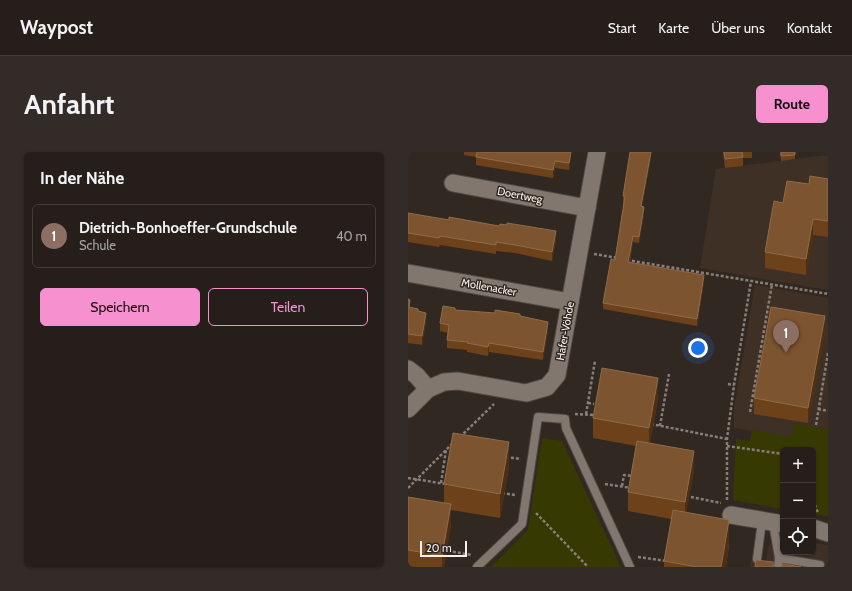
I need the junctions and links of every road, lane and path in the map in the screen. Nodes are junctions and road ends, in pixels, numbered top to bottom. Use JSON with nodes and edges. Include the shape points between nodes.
{"nodes":[{"id":1,"x":597,"y":152,"type":"edge"},
{"id":2,"x":453,"y":183,"type":"dead end"},
{"id":3,"x":587,"y":208,"type":"junction"},
{"id":4,"x":580,"y":252,"type":"junction"},
{"id":5,"x":618,"y":258,"type":"edge"},
{"id":6,"x":626,"y":260,"type":"edge"},
{"id":7,"x":408,"y":273,"type":"edge"},
{"id":8,"x":751,"y":281,"type":"junction"},
{"id":9,"x":772,"y":284,"type":"junction"},
{"id":10,"x":828,"y":294,"type":"edge"},
{"id":11,"x":570,"y":302,"type":"junction"},
{"id":12,"x":767,"y":313,"type":"junction"},
{"id":13,"x":774,"y":315,"type":"edge"},
{"id":14,"x":828,"y":353,"type":"edge"},
{"id":15,"x":595,"y":361,"type":"dead end"},
{"id":16,"x":408,"y":370,"type":"edge"},
{"id":17,"x":669,"y":374,"type":"dead end"},
{"id":18,"x":728,"y":384,"type":"dead end"},
{"id":19,"x":734,"y":385,"type":"junction"},
{"id":20,"x":428,"y":389,"type":"junction"},
{"id":21,"x":508,"y":390,"type":"junction"},
{"id":22,"x":588,"y":403,"type":"junction"},
{"id":23,"x":594,"y":404,"type":"edge"},
{"id":24,"x":408,"y":409,"type":"edge"},
{"id":25,"x":818,"y":409,"type":"junction"},
{"id":26,"x":828,"y":411,"type":"edge"},
{"id":27,"x":750,"y":412,"type":"dead end"},
{"id":28,"x":586,"y":414,"type":"junction"},
{"id":29,"x":600,"y":416,"type":"edge"},
{"id":30,"x":565,"y":419,"type":"junction"},
{"id":31,"x":646,"y":423,"type":"edge"},
{"id":32,"x":816,"y":425,"type":"dead end"},
{"id":33,"x":660,"y":426,"type":"junction"},
{"id":34,"x":459,"y":437,"type":"edge"},
{"id":35,"x":727,"y":439,"type":"junction"},
{"id":36,"x":454,"y":442,"type":"edge"},
{"id":37,"x":727,"y":446,"type":"junction"},
{"id":38,"x":447,"y":448,"type":"junction"},
{"id":39,"x":456,"y":448,"type":"edge"},
{"id":40,"x":780,"y":454,"type":"edge"},
{"id":41,"x":501,"y":456,"type":"edge"},
{"id":42,"x":531,"y":461,"type":"junction"},
{"id":43,"x":632,"y":476,"type":"edge"},
{"id":44,"x":408,"y":478,"type":"edge"},
{"id":45,"x":418,"y":479,"type":"junction"},
{"id":46,"x":590,"y":482,"type":"junction"},
{"id":47,"x":441,"y":483,"type":"junction"},
{"id":48,"x":448,"y":484,"type":"edge"},
{"id":49,"x":622,"y":486,"type":"junction"},
{"id":50,"x":408,"y":488,"type":"edge"},
{"id":51,"x":635,"y":488,"type":"edge"},
{"id":52,"x":498,"y":492,"type":"edge"},
{"id":53,"x":682,"y":496,"type":"edge"},
{"id":54,"x":526,"y":500,"type":"junction"},
{"id":55,"x":729,"y":507,"type":"junction"},
{"id":56,"x":816,"y":522,"type":"edge"},
{"id":57,"x":773,"y":523,"type":"edge"},
{"id":58,"x":828,"y":533,"type":"edge"},
{"id":59,"x":441,"y":550,"type":"edge"},
{"id":60,"x":624,"y":554,"type":"junction"},
{"id":61,"x":487,"y":558,"type":"junction"},
{"id":62,"x":779,"y":558,"type":"junction"},
{"id":63,"x":757,"y":559,"type":"edge"},
{"id":64,"x":667,"y":561,"type":"edge"},
{"id":65,"x":477,"y":567,"type":"edge"},
{"id":66,"x":588,"y":567,"type":"edge"},
{"id":67,"x":630,"y":567,"type":"edge"},
{"id":68,"x":778,"y":567,"type":"edge"},
{"id":69,"x":820,"y":567,"type":"edge"}],
"edges":[{"from":1,"to":3,"type":"street","name":"Hafer-Vöhde"},
{"from":2,"to":3,"type":"street","name":"Doertweg"},
{"from":3,"to":4,"type":"street","name":"Hafer-Vöhde"},
{"from":4,"to":5,"type":"path"},
{"from":4,"to":11,"type":"street","name":"Hafer-Vöhde"},
{"from":6,"to":8,"type":"path"},
{"from":7,"to":11,"type":"street","name":"Mollenacker"},
{"from":8,"to":9,"type":"path"},
{"from":8,"to":19,"type":"path"},
{"from":9,"to":10,"type":"path"},
{"from":9,"to":12,"type":"path"},
{"from":11,"to":21,"type":"street","name":"Hafer-Vöhde","via":[[557,375],[547,387],[526,393]]},
{"from":12,"to":13,"type":"path"},
{"from":12,"to":27,"type":"path"},
{"from":14,"to":25,"type":"path"},
{"from":15,"to":22,"type":"path"},
{"from":16,"to":20,"type":"street"},
{"from":17,"to":33,"type":"path"},
{"from":18,"to":19,"type":"path"},
{"from":19,"to":35,"type":"path"},
{"from":20,"to":21,"type":"street","name":"Hafer-Vöhde","via":[[444,382],[458,381]]},
{"from":20,"to":24,"type":"street","name":"Hafer-Vöhde"},
{"from":21,"to":34,"type":"path"},
{"from":22,"to":23,"type":"path"},
{"from":22,"to":28,"type":"path"},
{"from":25,"to":26,"type":"path"},
{"from":25,"to":32,"type":"path"},
{"from":28,"to":29,"type":"path"},
{"from":28,"to":30,"type":"path","via":[[566,413]]},
{"from":30,"to":42,"type":"lane","via":[[538,417]]},
{"from":30,"to":46,"type":"lane","via":[[566,428]]},
{"from":31,"to":33,"type":"path"},
{"from":33,"to":35,"type":"path"},
{"from":35,"to":37,"type":"path"},
{"from":36,"to":38,"type":"path"},
{"from":37,"to":40,"type":"path"},
{"from":37,"to":55,"type":"path"},
{"from":38,"to":39,"type":"path"},
{"from":38,"to":45,"type":"path"},
{"from":38,"to":47,"type":"path"},
{"from":41,"to":42,"type":"path"},
{"from":42,"to":54,"type":"lane"},
{"from":43,"to":49,"type":"path","via":[[624,475]]},
{"from":44,"to":45,"type":"path"},
{"from":45,"to":47,"type":"path"},
{"from":45,"to":50,"type":"path"},
{"from":46,"to":49,"type":"path"},
{"from":46,"to":60,"type":"lane"},
{"from":47,"to":48,"type":"path"},
{"from":49,"to":51,"type":"path"},
{"from":52,"to":54,"type":"path"},
{"from":53,"to":55,"type":"path"},
{"from":54,"to":61,"type":"lane","via":[[522,524]]},
{"from":54,"to":66,"type":"path"},
{"from":55,"to":57,"type":"street"},
{"from":56,"to":58,"type":"street"},
{"from":57,"to":62,"type":"lane"},
{"from":57,"to":63,"type":"lane"},
{"from":59,"to":61,"type":"path"},
{"from":60,"to":64,"type":"path"},
{"from":60,"to":67,"type":"lane"},
{"from":61,"to":65,"type":"lane"},
{"from":62,"to":68,"type":"lane"},
{"from":62,"to":69,"type":"lane"}]}
